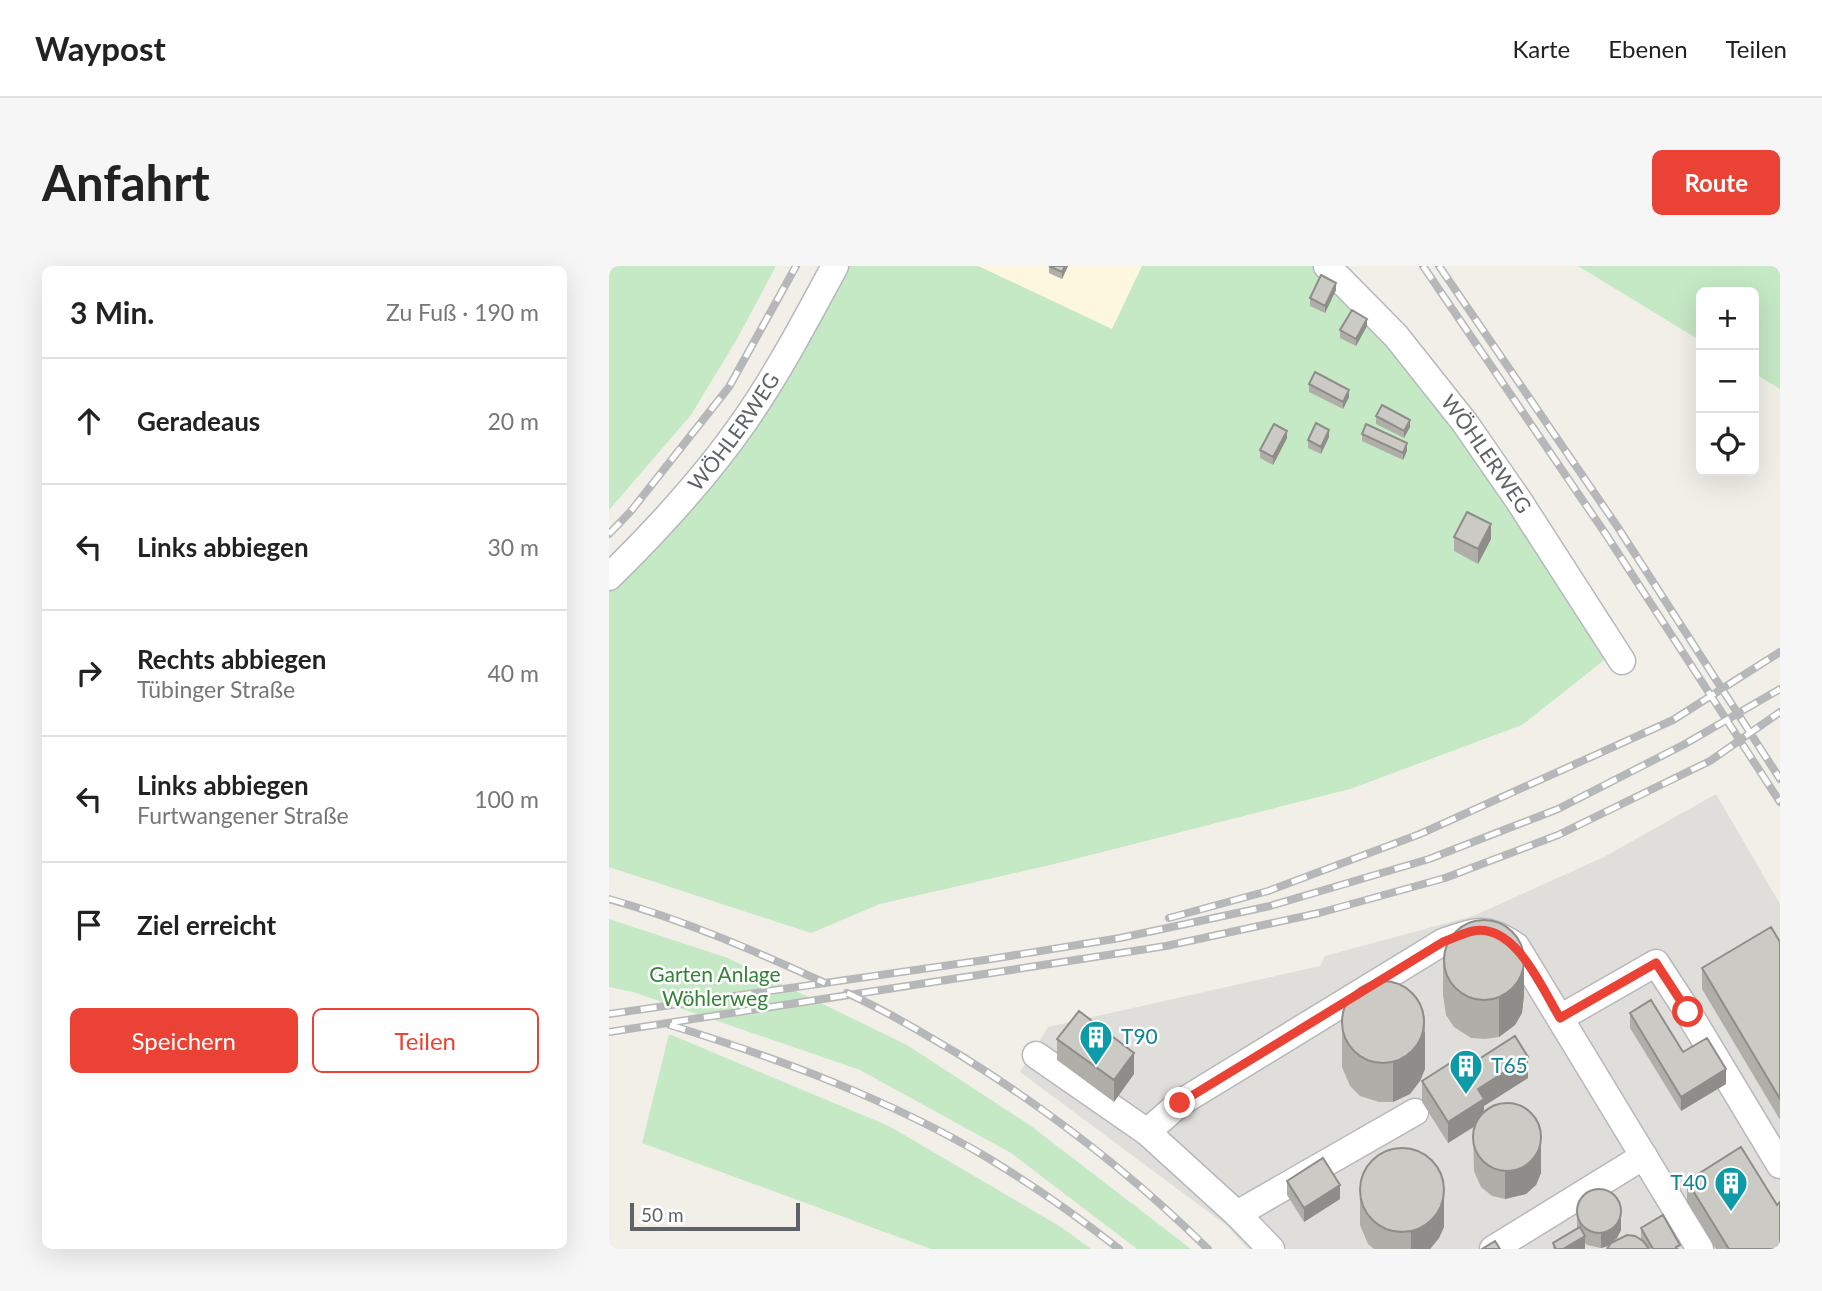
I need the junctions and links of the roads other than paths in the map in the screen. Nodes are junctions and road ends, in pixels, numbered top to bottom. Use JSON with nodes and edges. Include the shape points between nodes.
{"nodes":[{"id":1,"x":835,"y":266,"type":"edge"},
{"id":2,"x":1327,"y":266,"type":"edge"},
{"id":3,"x":609,"y":577,"type":"edge"},
{"id":4,"x":1622,"y":661,"type":"dead end"},
{"id":5,"x":1560,"y":1018,"type":"junction"},
{"id":6,"x":1036,"y":1055,"type":"dead end"},
{"id":7,"x":1415,"y":1112,"type":"dead end"},
{"id":8,"x":1147,"y":1132,"type":"junction"},
{"id":9,"x":1644,"y":1156,"type":"junction"},
{"id":10,"x":1780,"y":1165,"type":"edge"},
{"id":11,"x":1237,"y":1214,"type":"junction"},
{"id":12,"x":1271,"y":1249,"type":"edge"},
{"id":13,"x":1493,"y":1249,"type":"edge"},
{"id":14,"x":1700,"y":1249,"type":"edge"}],
"edges":[{"from":1,"to":3,"type":"street","name":"WÖHLERWEG","via":[[746,419],[674,512]]},
{"from":2,"to":4,"type":"street","name":"WÖHLERWEG","via":[[1396,336],[1465,423]]},
{"from":5,"to":8,"type":"street","via":[[1516,946],[1498,934],[1475,931],[1443,942],[1180,1103]]},
{"from":5,"to":9,"type":"street"},
{"from":5,"to":10,"type":"street","via":[[1656,963]]},
{"from":6,"to":8,"type":"street"},
{"from":7,"to":11,"type":"street"},
{"from":8,"to":11,"type":"street"},
{"from":9,"to":13,"type":"street"},
{"from":9,"to":14,"type":"street"},
{"from":11,"to":12,"type":"street"}]}
